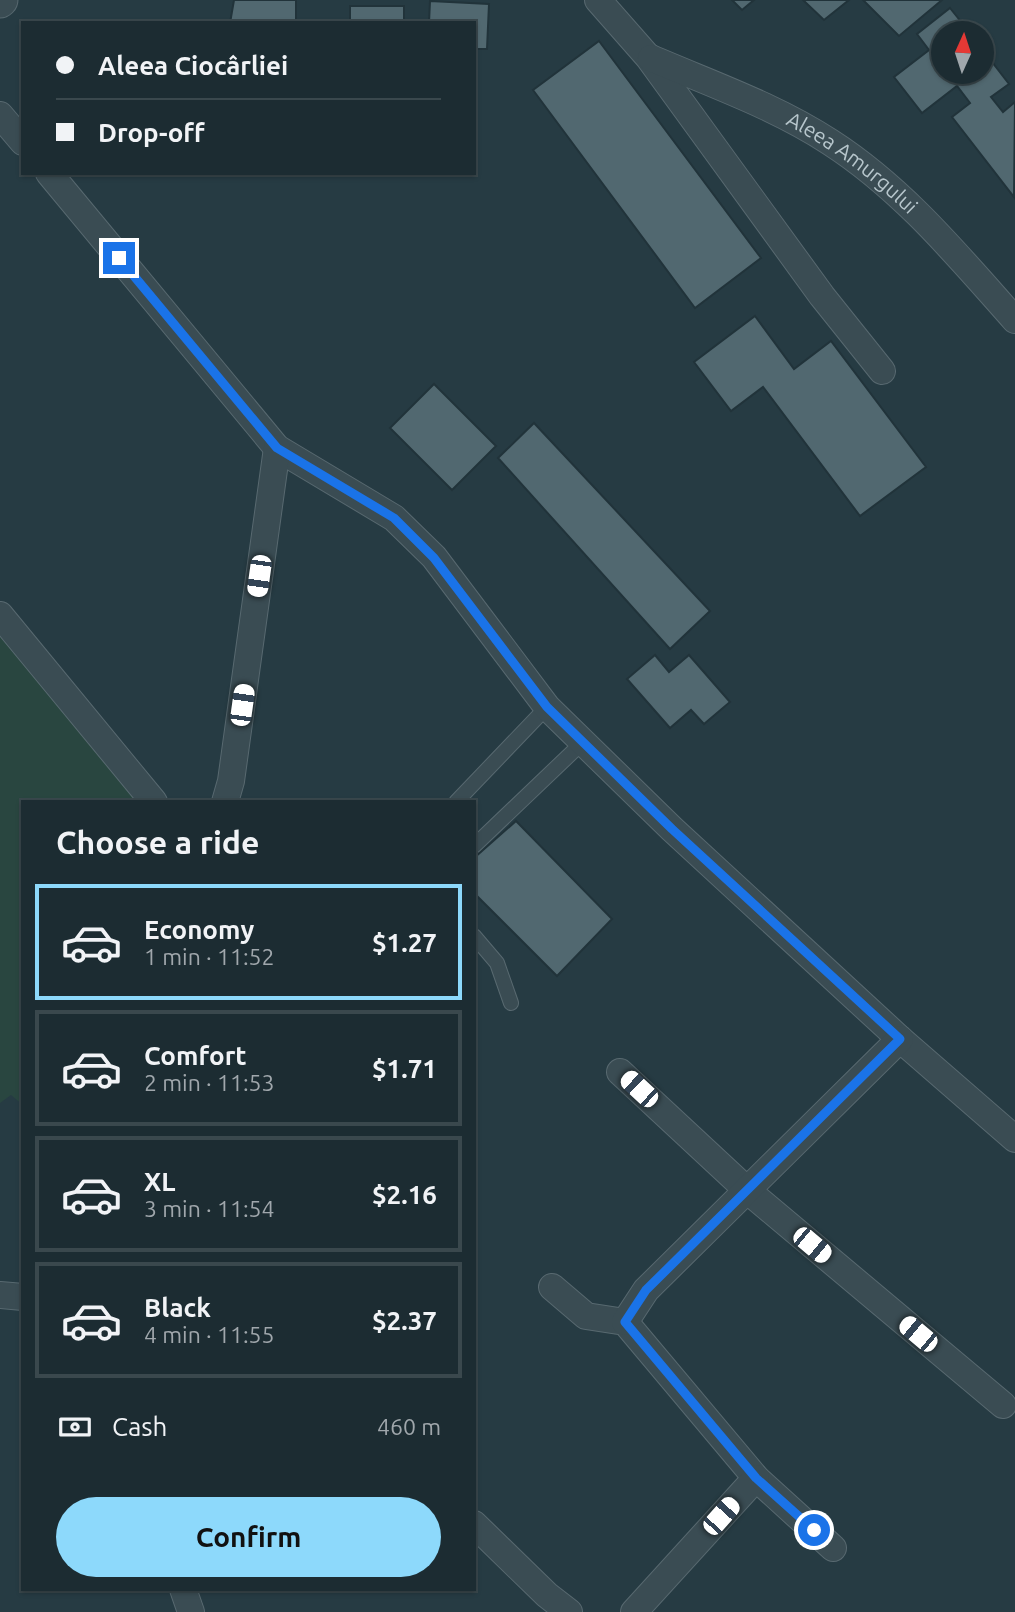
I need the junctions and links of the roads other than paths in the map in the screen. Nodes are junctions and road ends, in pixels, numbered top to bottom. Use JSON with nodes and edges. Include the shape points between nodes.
{"nodes":[{"id":1,"x":598,"y":0,"type":"edge"},
{"id":2,"x":649,"y":58,"type":"junction"},
{"id":3,"x":0,"y":115,"type":"edge"},
{"id":4,"x":21,"y":140,"type":"edge"},
{"id":5,"x":51,"y":175,"type":"edge"},
{"id":6,"x":1015,"y":320,"type":"edge"},
{"id":7,"x":882,"y":371,"type":"dead end"},
{"id":8,"x":277,"y":448,"type":"junction"},
{"id":9,"x":0,"y":615,"type":"edge"},
{"id":10,"x":547,"y":707,"type":"junction"},
{"id":11,"x":583,"y":742,"type":"junction"},
{"id":12,"x":153,"y":800,"type":"edge"},
{"id":13,"x":226,"y":800,"type":"edge"},
{"id":14,"x":458,"y":800,"type":"edge"},
{"id":15,"x":476,"y":844,"type":"edge"},
{"id":16,"x":476,"y":938,"type":"edge"},
{"id":17,"x":511,"y":1003,"type":"dead end"},
{"id":18,"x":900,"y":1039,"type":"junction"},
{"id":19,"x":621,"y":1072,"type":"dead end"},
{"id":20,"x":1015,"y":1139,"type":"edge"},
{"id":21,"x":748,"y":1191,"type":"junction"},
{"id":22,"x":552,"y":1287,"type":"dead end"},
{"id":23,"x":0,"y":1295,"type":"edge"},
{"id":24,"x":21,"y":1297,"type":"edge"},
{"id":25,"x":625,"y":1322,"type":"junction"},
{"id":26,"x":1003,"y":1405,"type":"dead end"},
{"id":27,"x":756,"y":1478,"type":"junction"},
{"id":28,"x":476,"y":1526,"type":"edge"},
{"id":29,"x":833,"y":1548,"type":"dead end"},
{"id":30,"x":184,"y":1591,"type":"edge"},
{"id":31,"x":191,"y":1612,"type":"edge"},
{"id":32,"x":569,"y":1612,"type":"edge"},
{"id":33,"x":634,"y":1612,"type":"edge"}],
"edges":[{"from":1,"to":2,"type":"street","name":"Aleea Amurgului"},
{"from":2,"to":6,"type":"street","name":"Aleea Amurgului","via":[[765,106],[830,142],[922,216]]},
{"from":2,"to":7,"type":"street","name":"Aleea Amurgului"},
{"from":3,"to":4,"type":"street"},
{"from":5,"to":8,"type":"street"},
{"from":8,"to":10,"type":"street","via":[[394,518],[434,558]]},
{"from":8,"to":13,"type":"street"},
{"from":9,"to":12,"type":"street"},
{"from":10,"to":11,"type":"street"},
{"from":10,"to":14,"type":"lane"},
{"from":11,"to":15,"type":"lane"},
{"from":11,"to":18,"type":"street"},
{"from":16,"to":17,"type":"lane","via":[[497,963]]},
{"from":18,"to":20,"type":"street"},
{"from":18,"to":21,"type":"street"},
{"from":19,"to":21,"type":"street"},
{"from":21,"to":25,"type":"street","via":[[646,1290]]},
{"from":21,"to":26,"type":"street"},
{"from":22,"to":25,"type":"street","via":[[586,1316]]},
{"from":23,"to":24,"type":"street"},
{"from":25,"to":27,"type":"street"},
{"from":27,"to":29,"type":"street"},
{"from":27,"to":33,"type":"street"},
{"from":28,"to":32,"type":"street"},
{"from":30,"to":31,"type":"street"}]}
